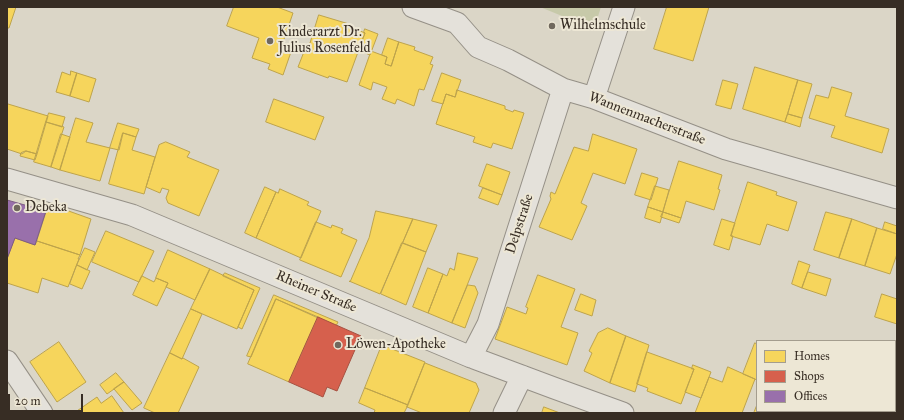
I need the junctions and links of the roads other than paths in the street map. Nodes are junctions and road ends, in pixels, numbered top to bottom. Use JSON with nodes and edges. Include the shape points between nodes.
{"nodes":[{"id":1,"x":413,"y":7,"type":"edge"},
{"id":2,"x":624,"y":7,"type":"edge"},
{"id":3,"x":563,"y":89,"type":"junction"},
{"id":4,"x":594,"y":98,"type":"junction"},
{"id":5,"x":7,"y":179,"type":"edge"},
{"id":6,"x":897,"y":198,"type":"edge"},
{"id":7,"x":471,"y":357,"type":"junction"},
{"id":8,"x":7,"y":360,"type":"edge"},
{"id":9,"x":522,"y":376,"type":"junction"},
{"id":10,"x":42,"y":413,"type":"edge"},
{"id":11,"x":504,"y":413,"type":"edge"},
{"id":12,"x":623,"y":413,"type":"edge"}],
"edges":[{"from":1,"to":3,"type":"street","name":"Wannenmacherstraße","via":[[457,23],[478,47]]},
{"from":2,"to":4,"type":"street"},
{"from":3,"to":4,"type":"street","name":"Wannenmacherstraße"},
{"from":3,"to":7,"type":"street","name":"Delpstraße","via":[[488,324]]},
{"from":4,"to":6,"type":"street","name":"Wannenmacherstraße","via":[[726,149]]},
{"from":5,"to":7,"type":"street","name":"Rheiner Straße","via":[[132,215]]},
{"from":7,"to":9,"type":"street","name":"Rheiner Straße"},
{"from":8,"to":10,"type":"street"},
{"from":9,"to":11,"type":"street"},
{"from":9,"to":12,"type":"street","name":"Rheiner Straße"}]}
